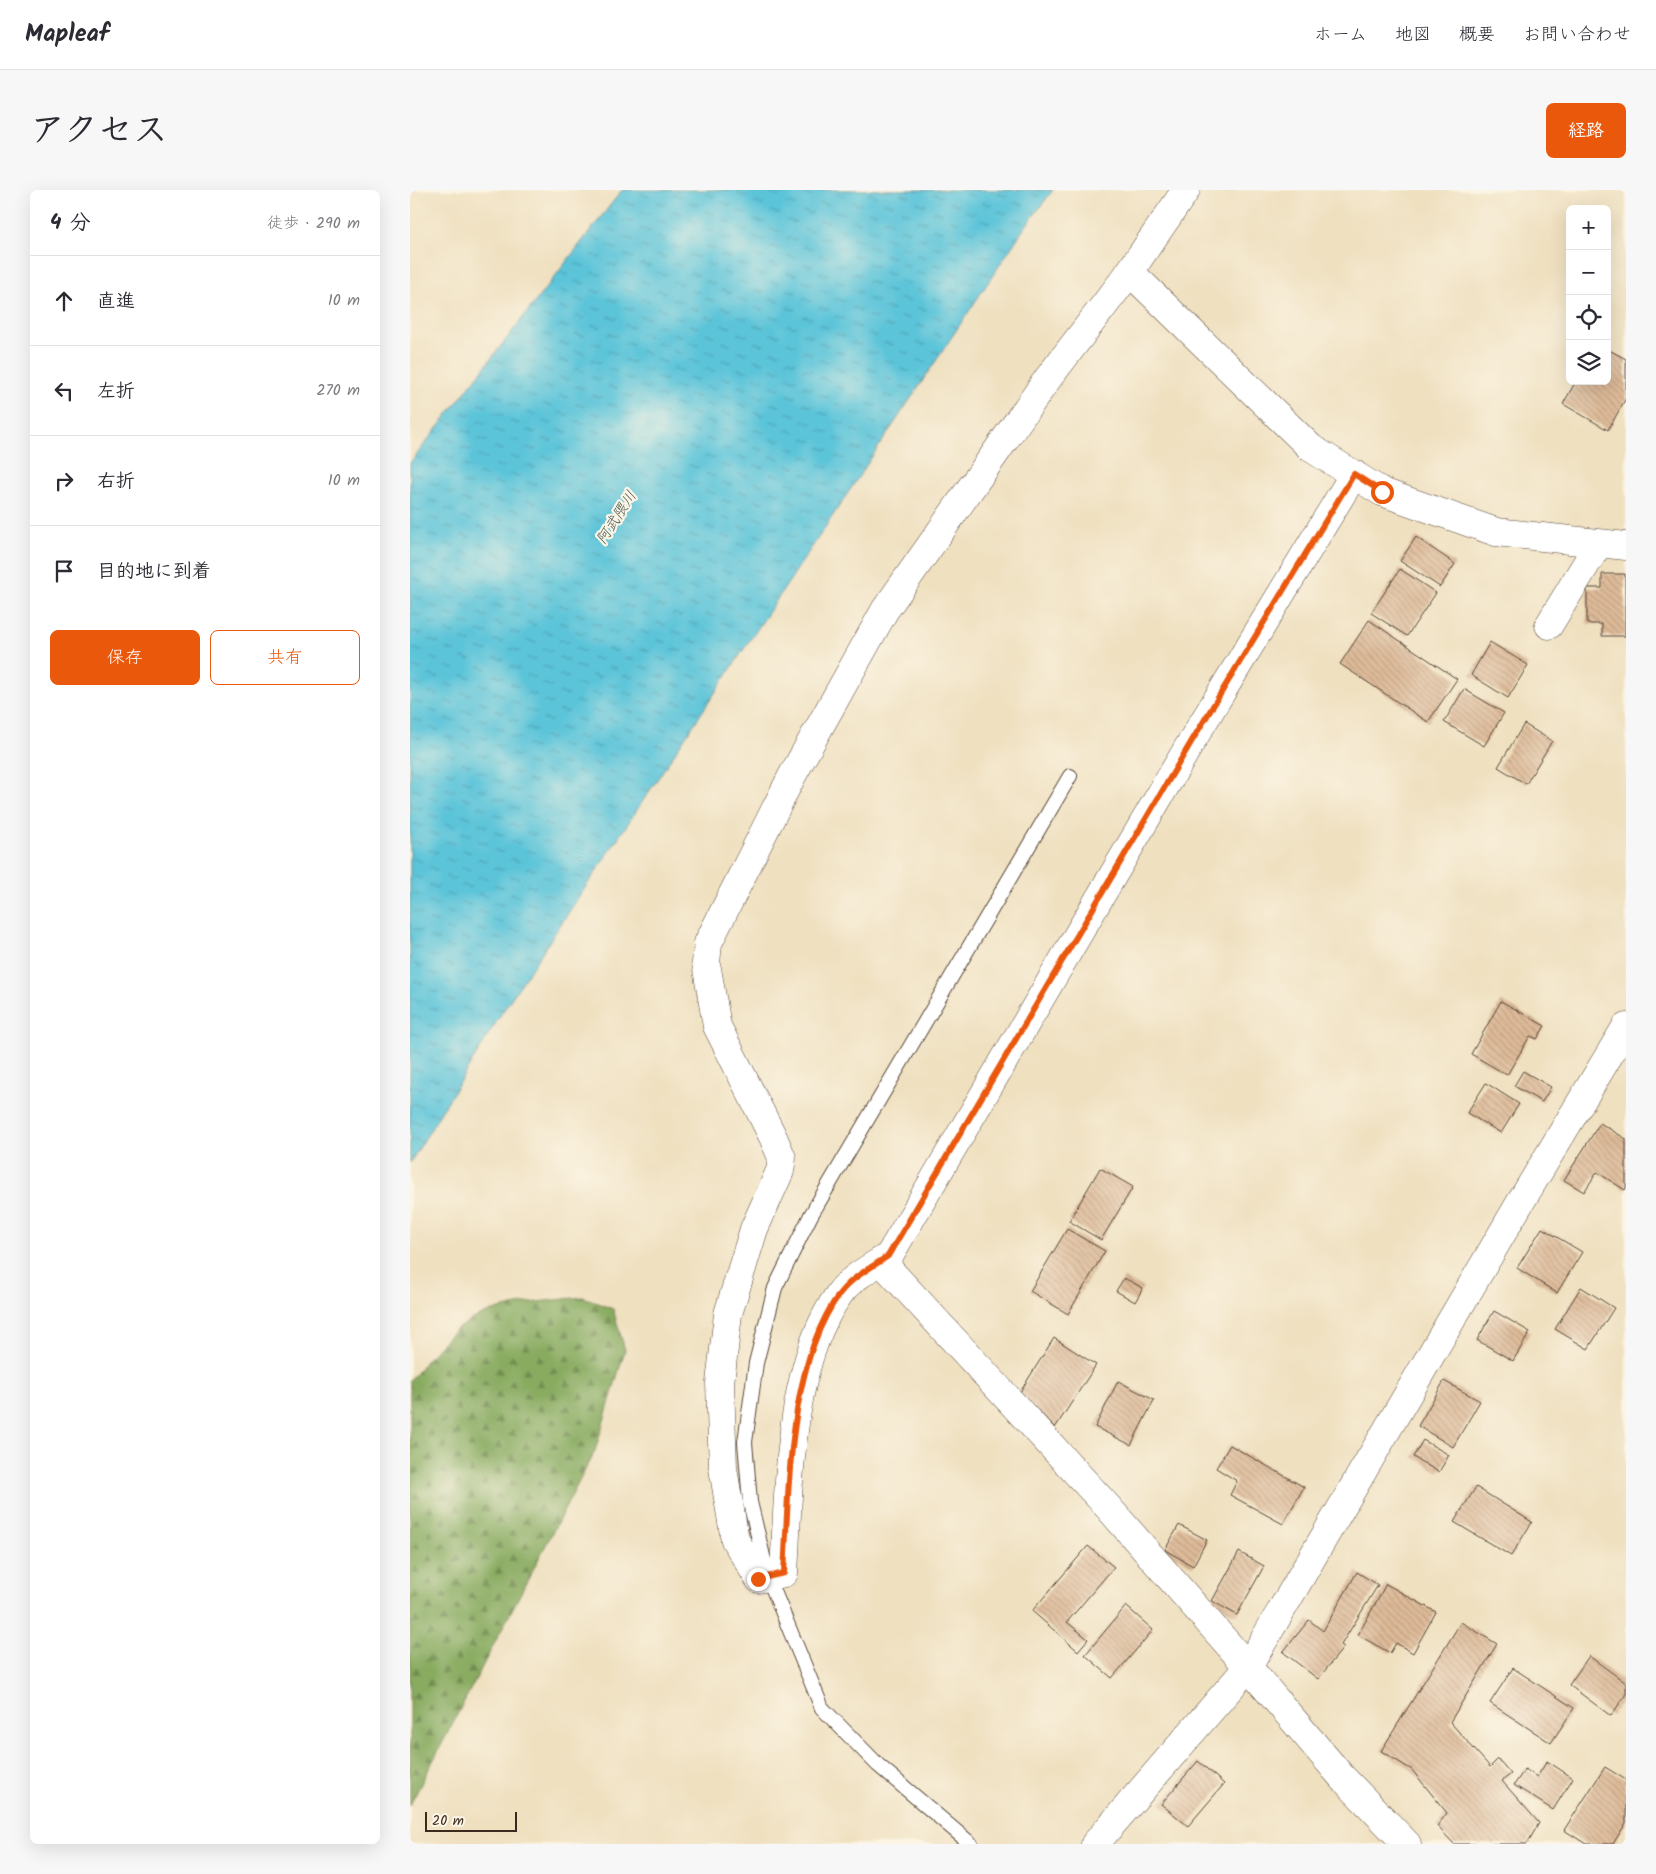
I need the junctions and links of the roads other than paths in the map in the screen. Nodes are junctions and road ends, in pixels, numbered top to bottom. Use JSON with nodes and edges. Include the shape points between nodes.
{"nodes":[{"id":1,"x":1186,"y":190,"type":"edge"},
{"id":2,"x":1130,"y":272,"type":"junction"},
{"id":3,"x":1354,"y":474,"type":"junction"},
{"id":4,"x":1599,"y":542,"type":"junction"},
{"id":5,"x":1626,"y":546,"type":"edge"},
{"id":6,"x":1549,"y":626,"type":"dead end"},
{"id":7,"x":1070,"y":776,"type":"dead end"},
{"id":8,"x":1626,"y":1027,"type":"edge"},
{"id":9,"x":881,"y":1261,"type":"junction"},
{"id":10,"x":768,"y":1577,"type":"junction"},
{"id":11,"x":1248,"y":1667,"type":"junction"},
{"id":12,"x":971,"y":1844,"type":"edge"},
{"id":13,"x":1095,"y":1844,"type":"edge"},
{"id":14,"x":1407,"y":1844,"type":"edge"}],
"edges":[{"from":1,"to":2,"type":"street"},
{"from":2,"to":3,"type":"street","via":[[1311,448]]},
{"from":2,"to":10,"type":"street","via":[[1049,377],[885,610],[792,776],[708,943],[706,963],[717,1026],[782,1158],[780,1171],[754,1229],[728,1314],[720,1383],[723,1468],[735,1540],[758,1579]]},
{"from":3,"to":4,"type":"street","via":[[1382,492],[1496,532]]},
{"from":3,"to":9,"type":"street","via":[[1193,739],[888,1256]]},
{"from":4,"to":5,"type":"street"},
{"from":4,"to":6,"type":"street"},
{"from":7,"to":10,"type":"lane","via":[[811,1215],[774,1288],[756,1363],[745,1442],[750,1502]]},
{"from":8,"to":11,"type":"street"},
{"from":9,"to":10,"type":"street","via":[[841,1292],[814,1344],[792,1437],[784,1573]]},
{"from":9,"to":11,"type":"street","via":[[1107,1506]]},
{"from":10,"to":12,"type":"lane","via":[[822,1708],[878,1765]]},
{"from":11,"to":13,"type":"street"},
{"from":11,"to":14,"type":"street","via":[[1342,1777]]}]}
